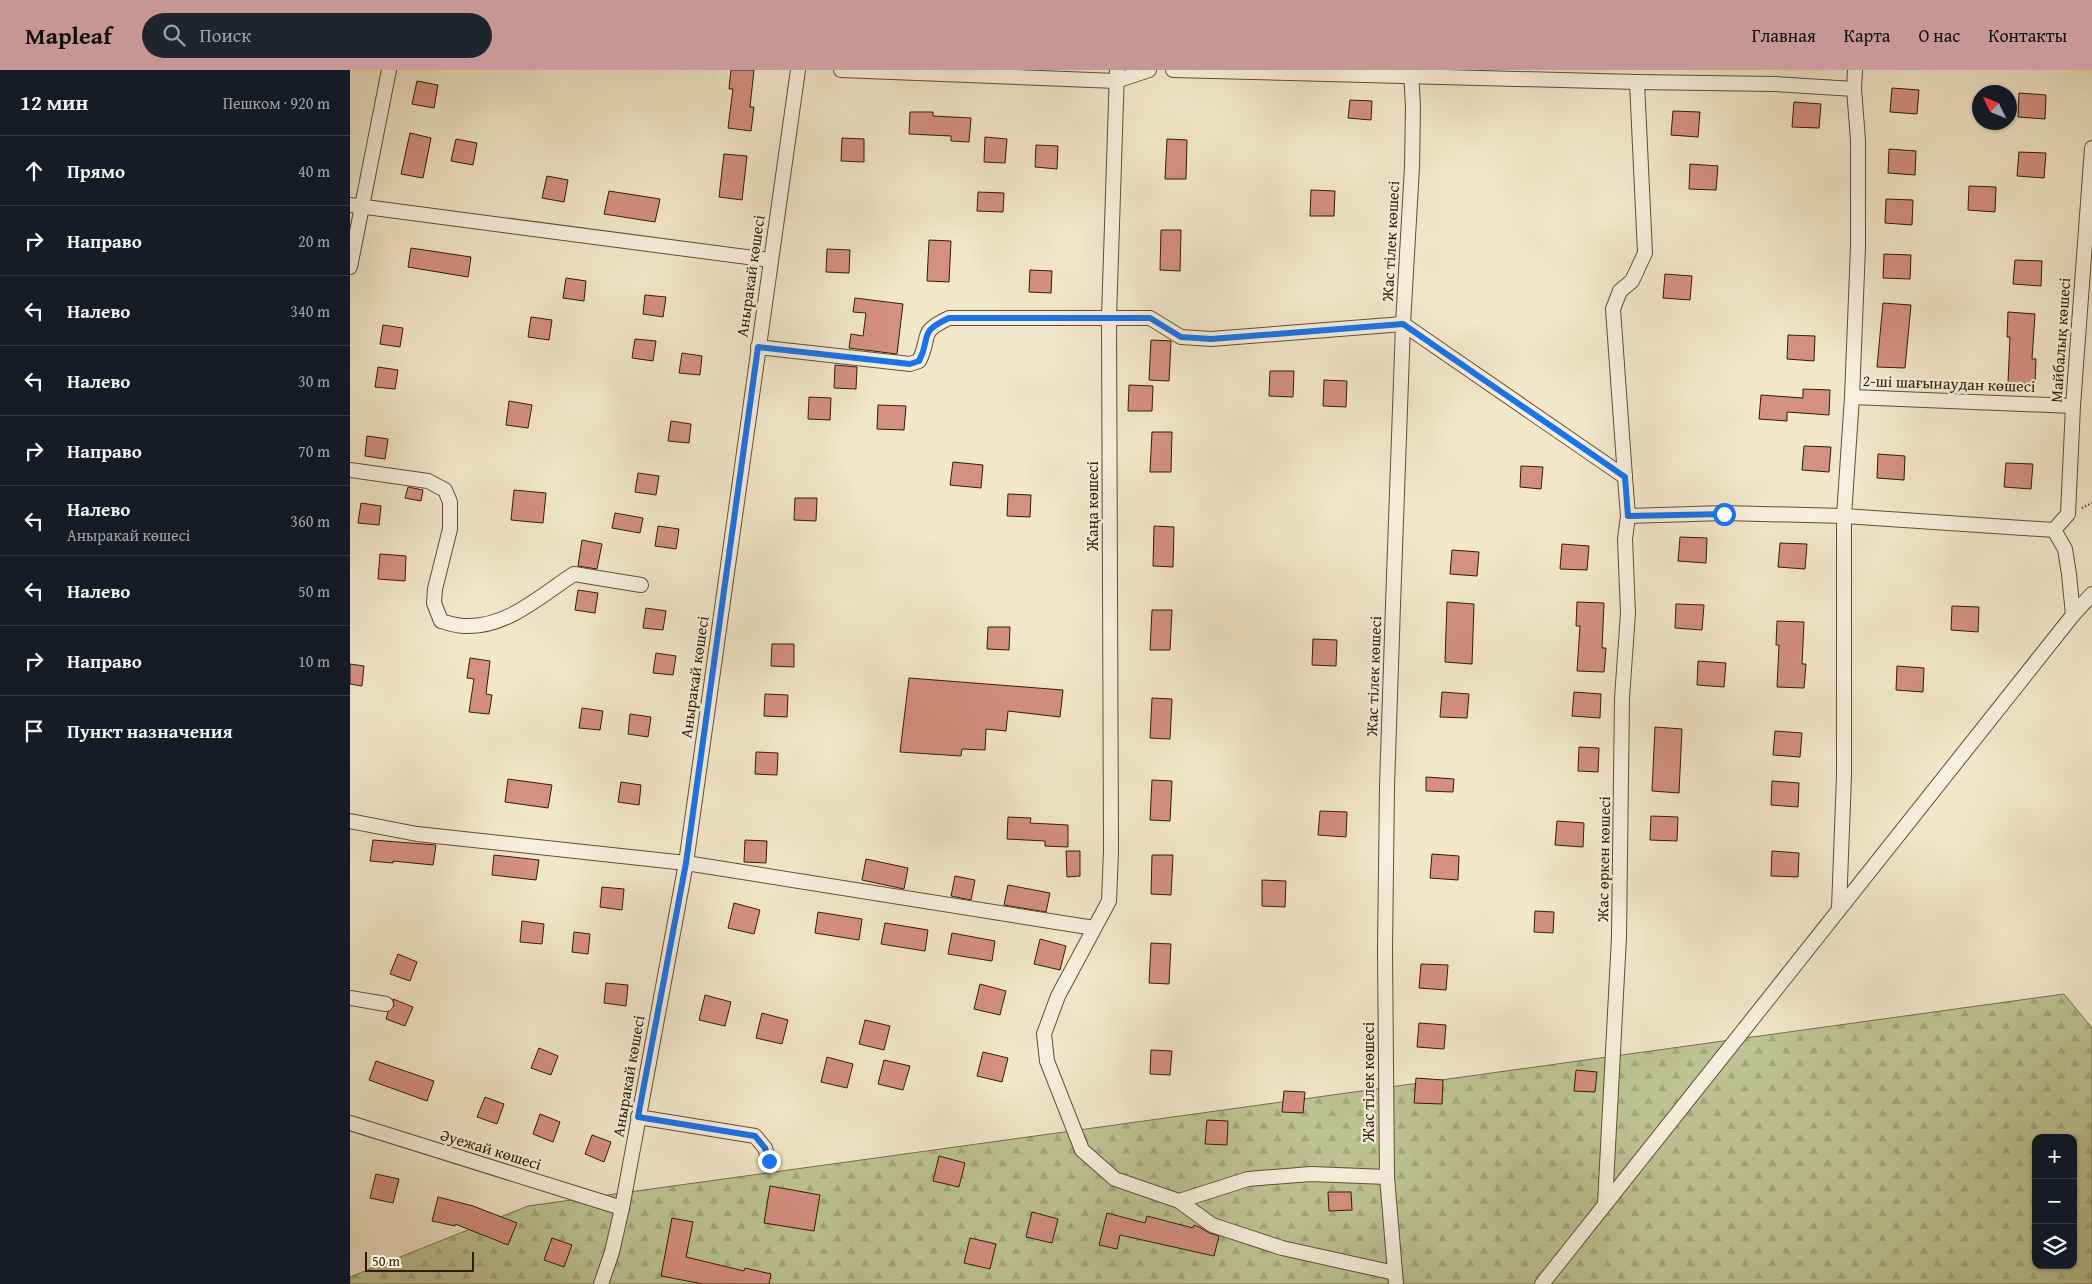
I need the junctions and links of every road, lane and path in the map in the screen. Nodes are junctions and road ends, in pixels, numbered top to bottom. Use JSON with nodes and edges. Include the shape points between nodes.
{"nodes":[{"id":1,"x":389,"y":70,"type":"edge"},
{"id":2,"x":798,"y":70,"type":"edge"},
{"id":3,"x":841,"y":70,"type":"edge"},
{"id":4,"x":1149,"y":70,"type":"edge"},
{"id":5,"x":1173,"y":70,"type":"edge"},
{"id":6,"x":1855,"y":70,"type":"edge"},
{"id":7,"x":1411,"y":72,"type":"edge"},
{"id":8,"x":1116,"y":75,"type":"edge"},
{"id":9,"x":1637,"y":82,"type":"junction"},
{"id":10,"x":1854,"y":89,"type":"junction"},
{"id":11,"x":2092,"y":148,"type":"edge"},
{"id":12,"x":2090,"y":194,"type":"edge"},
{"id":13,"x":356,"y":207,"type":"edge"},
{"id":14,"x":770,"y":260,"type":"junction"},
{"id":15,"x":350,"y":267,"type":"edge"},
{"id":16,"x":1109,"y":318,"type":"junction"},
{"id":17,"x":1403,"y":324,"type":"junction"},
{"id":18,"x":758,"y":347,"type":"junction"},
{"id":19,"x":1852,"y":397,"type":"junction"},
{"id":20,"x":2073,"y":406,"type":"junction"},
{"id":21,"x":350,"y":470,"type":"edge"},
{"id":22,"x":1625,"y":477,"type":"junction"},
{"id":23,"x":1628,"y":516,"type":"junction"},
{"id":24,"x":1844,"y":516,"type":"junction"},
{"id":25,"x":2054,"y":530,"type":"junction"},
{"id":26,"x":641,"y":585,"type":"dead end"},
{"id":27,"x":2092,"y":594,"type":"edge"},
{"id":28,"x":2073,"y":615,"type":"junction"},
{"id":29,"x":350,"y":821,"type":"edge"},
{"id":30,"x":686,"y":863,"type":"junction"},
{"id":31,"x":1839,"y":908,"type":"junction"},
{"id":32,"x":1094,"y":928,"type":"junction"},
{"id":33,"x":350,"y":998,"type":"edge"},
{"id":34,"x":386,"y":1004,"type":"dead end"},
{"id":35,"x":638,"y":1117,"type":"junction"},
{"id":36,"x":350,"y":1123,"type":"edge"},
{"id":37,"x":769,"y":1161,"type":"dead end"},
{"id":38,"x":1387,"y":1177,"type":"junction"},
{"id":39,"x":1179,"y":1201,"type":"junction"},
{"id":40,"x":1606,"y":1204,"type":"junction"},
{"id":41,"x":622,"y":1208,"type":"junction"},
{"id":42,"x":1395,"y":1279,"type":"edge"},
{"id":43,"x":600,"y":1284,"type":"edge"},
{"id":44,"x":1542,"y":1284,"type":"edge"}],
"edges":[{"from":1,"to":13,"type":"street"},
{"from":2,"to":14,"type":"street","name":"Аныракай көшесі"},
{"from":3,"to":8,"type":"street"},
{"from":4,"to":8,"type":"street"},
{"from":5,"to":7,"type":"street"},
{"from":6,"to":10,"type":"street"},
{"from":7,"to":9,"type":"street"},
{"from":7,"to":17,"type":"street","name":"Жас тілек көшесі","via":[[1412,167]]},
{"from":8,"to":16,"type":"street","name":"Жаңа көшесі"},
{"from":9,"to":10,"type":"street"},
{"from":9,"to":22,"type":"street","name":"Жас өркен көшесі","via":[[1645,253],[1632,281],[1620,292],[1613,309]]},
{"from":10,"to":19,"type":"street","via":[[1858,140],[1858,246]]},
{"from":11,"to":12,"type":"street","name":"Майбалық көшесі"},
{"from":12,"to":20,"type":"street","name":"Майбалық көшесі"},
{"from":13,"to":14,"type":"street"},
{"from":13,"to":15,"type":"street"},
{"from":14,"to":18,"type":"street","name":"Аныракай көшесі"},
{"from":16,"to":17,"type":"street","via":[[1150,318],[1181,337],[1211,339]]},
{"from":16,"to":18,"type":"street","via":[[949,318],[932,326],[924,339],[924,351],[919,361],[910,364]]},
{"from":16,"to":32,"type":"street","name":"Жаңа көшесі","via":[[1111,851],[1109,901]]},
{"from":17,"to":22,"type":"street"},
{"from":17,"to":38,"type":"street","name":"Жас тілек көшесі","via":[[1387,786]]},
{"from":18,"to":30,"type":"street","name":"Аныракай көшесі"},
{"from":19,"to":20,"type":"street","name":"2-ші шағынаудан көшесі"},
{"from":19,"to":24,"type":"street"},
{"from":20,"to":25,"type":"street","name":"Майбалық көшесі","via":[[2068,514]]},
{"from":21,"to":26,"type":"street","via":[[428,482],[445,490],[450,502],[450,529],[434,604],[441,621],[463,626],[499,622],[538,601],[574,574]]},
{"from":22,"to":23,"type":"street","name":"Жас өркен көшесі"},
{"from":23,"to":24,"type":"street"},
{"from":23,"to":40,"type":"street","name":"Жас өркен көшесі","via":[[1625,539],[1628,613],[1622,698],[1619,937]]},
{"from":24,"to":25,"type":"street"},
{"from":24,"to":31,"type":"street","via":[[1844,776]]},
{"from":25,"to":28,"type":"street","via":[[2065,549]]},
{"from":27,"to":28,"type":"street"},
{"from":28,"to":31,"type":"street"},
{"from":29,"to":30,"type":"street","via":[[417,834]]},
{"from":30,"to":32,"type":"street"},
{"from":30,"to":35,"type":"street","name":"Аныракай көшесі"},
{"from":31,"to":40,"type":"street"},
{"from":32,"to":39,"type":"street","name":"Жаңа көшесі","via":[[1058,996],[1044,1034],[1047,1061],[1082,1150],[1115,1179]]},
{"from":33,"to":34,"type":"street"},
{"from":35,"to":37,"type":"street","via":[[755,1136],[765,1148]]},
{"from":35,"to":41,"type":"street","name":"Аныракай көшесі"},
{"from":36,"to":41,"type":"street","name":"Әуежай көшесі"},
{"from":38,"to":39,"type":"street","via":[[1311,1174],[1248,1179]]},
{"from":38,"to":42,"type":"street","name":"Жас тілек көшесі"},
{"from":39,"to":42,"type":"street","name":"Жаңа көшесі","via":[[1212,1225]]},
{"from":40,"to":44,"type":"street"},
{"from":41,"to":43,"type":"street","name":"Аныракай көшесі","via":[[612,1252]]}]}
